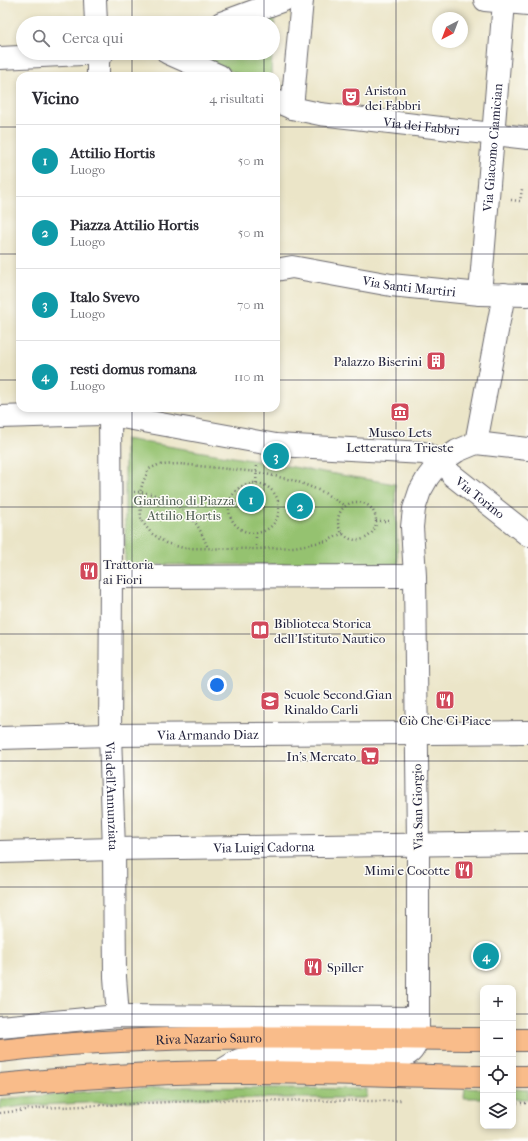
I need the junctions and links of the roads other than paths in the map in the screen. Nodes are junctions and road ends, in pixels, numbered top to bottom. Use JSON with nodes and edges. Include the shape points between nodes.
{"nodes":[{"id":1,"x":95,"y":0,"type":"edge"},
{"id":2,"x":284,"y":0,"type":"edge"},
{"id":3,"x":302,"y":0,"type":"edge"},
{"id":4,"x":494,"y":1,"type":"edge"},
{"id":5,"x":528,"y":4,"type":"edge"},
{"id":6,"x":96,"y":16,"type":"edge"},
{"id":7,"x":240,"y":16,"type":"edge"},
{"id":8,"x":16,"y":57,"type":"edge"},
{"id":9,"x":0,"y":58,"type":"edge"},
{"id":10,"x":99,"y":60,"type":"edge"},
{"id":11,"x":184,"y":60,"type":"edge"},
{"id":12,"x":98,"y":72,"type":"edge"},
{"id":13,"x":211,"y":72,"type":"edge"},
{"id":14,"x":284,"y":104,"type":"edge"},
{"id":15,"x":493,"y":134,"type":"junction"},
{"id":16,"x":528,"y":138,"type":"edge"},
{"id":17,"x":284,"y":269,"type":"edge"},
{"id":18,"x":480,"y":294,"type":"junction"},
{"id":19,"x":504,"y":294,"type":"junction"},
{"id":20,"x":528,"y":295,"type":"edge"},
{"id":21,"x":110,"y":414,"type":"edge"},
{"id":22,"x":0,"y":417,"type":"edge"},
{"id":23,"x":476,"y":443,"type":"junction"},
{"id":24,"x":528,"y":449,"type":"edge"},
{"id":25,"x":428,"y":455,"type":"dead end"},
{"id":26,"x":452,"y":475,"type":"dead end"},
{"id":27,"x":528,"y":535,"type":"edge"},
{"id":28,"x":409,"y":576,"type":"junction"},
{"id":29,"x":116,"y":577,"type":"junction"},
{"id":30,"x":528,"y":732,"type":"edge"},
{"id":31,"x":422,"y":733,"type":"junction"},
{"id":32,"x":110,"y":735,"type":"junction"},
{"id":33,"x":0,"y":738,"type":"edge"},
{"id":34,"x":528,"y":843,"type":"edge"},
{"id":35,"x":418,"y":845,"type":"junction"},
{"id":36,"x":114,"y":849,"type":"junction"},
{"id":37,"x":0,"y":852,"type":"edge"},
{"id":38,"x":118,"y":1016,"type":"junction"},
{"id":39,"x":0,"y":1027,"type":"edge"},
{"id":40,"x":418,"y":1029,"type":"junction"},
{"id":41,"x":480,"y":1039,"type":"edge"},
{"id":42,"x":516,"y":1040,"type":"edge"},
{"id":43,"x":528,"y":1040,"type":"edge"},
{"id":44,"x":0,"y":1051,"type":"edge"},
{"id":45,"x":218,"y":1072,"type":"junction"},
{"id":46,"x":480,"y":1077,"type":"edge"},
{"id":47,"x":516,"y":1077,"type":"edge"},
{"id":48,"x":528,"y":1077,"type":"edge"},
{"id":49,"x":0,"y":1085,"type":"edge"}],
"edges":[{"from":1,"to":6,"type":"street"},
{"from":2,"to":7,"type":"street"},
{"from":3,"to":14,"type":"street"},
{"from":4,"to":5,"type":"street"},
{"from":4,"to":15,"type":"street","name":"Via Giacomo Ciamician"},
{"from":8,"to":9,"type":"street"},
{"from":10,"to":12,"type":"street"},
{"from":11,"to":13,"type":"street"},
{"from":14,"to":15,"type":"street","name":"Via dei Fabbri","via":[[320,114]]},
{"from":15,"to":16,"type":"street","name":"Via dei Fabbri"},
{"from":15,"to":18,"type":"street","name":"Via Giacomo Ciamician"},
{"from":17,"to":18,"type":"street","name":"Via Santi Martiri","via":[[391,285]]},
{"from":18,"to":19,"type":"street","name":"Via Santi Martiri"},
{"from":19,"to":20,"type":"street","name":"Via Santi Martiri"},
{"from":19,"to":23,"type":"street"},
{"from":21,"to":22,"type":"street"},
{"from":21,"to":25,"type":"street","via":[[276,445]]},
{"from":21,"to":29,"type":"street","name":"Via dell'Annunziata"},
{"from":23,"to":24,"type":"street"},
{"from":23,"to":28,"type":"street","name":"Via San Giorgio","via":[[457,451],[438,464],[420,492],[414,509]]},
{"from":26,"to":27,"type":"street","name":"Via Torino"},
{"from":28,"to":29,"type":"street"},
{"from":28,"to":31,"type":"street","name":"Via San Giorgio"},
{"from":29,"to":32,"type":"street","name":"Via dell'Annunziata"},
{"from":30,"to":31,"type":"street","name":"Via Armando Diaz"},
{"from":31,"to":32,"type":"street","name":"Via Armando Diaz"},
{"from":31,"to":35,"type":"street","name":"Via San Giorgio"},
{"from":32,"to":33,"type":"street","name":"Via Armando Diaz"},
{"from":32,"to":36,"type":"street","name":"Via dell'Annunziata"},
{"from":34,"to":35,"type":"street","name":"Via Luigi Cadorna"},
{"from":35,"to":36,"type":"street","name":"Via Luigi Cadorna"},
{"from":35,"to":40,"type":"street","name":"Via San Giorgio"},
{"from":36,"to":37,"type":"street","name":"Via Luigi Cadorna"},
{"from":36,"to":38,"type":"street","name":"Via dell'Annunziata","via":[[115,977]]},
{"from":38,"to":39,"type":"street","name":"Riva Nazario Sauro"},
{"from":38,"to":40,"type":"street","name":"Riva Nazario Sauro"},
{"from":40,"to":41,"type":"main road","name":"Riva Nazario Sauro"},
{"from":40,"to":44,"type":"main road","name":"Riva Nazario Sauro","via":[[144,1039]]},
{"from":40,"to":45,"type":"street","name":"Riva Nazario Sauro","via":[[415,1047],[408,1055],[397,1058],[256,1057],[239,1060]]},
{"from":42,"to":43,"type":"main road"},
{"from":45,"to":46,"type":"main road","name":"Riva Nazario Sauro"},
{"from":45,"to":49,"type":"main road","name":"Riva Nazario Sauro","via":[[77,1077]]},
{"from":47,"to":48,"type":"main road"}]}
